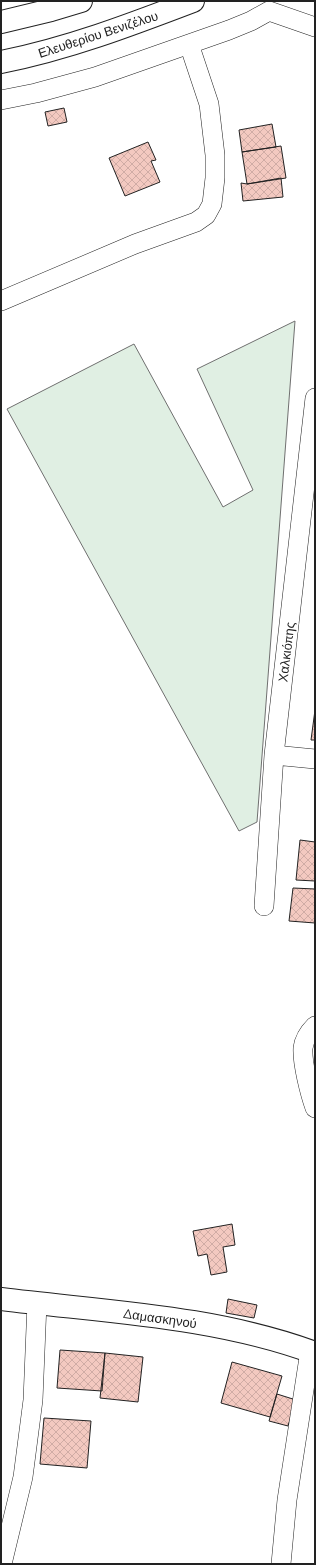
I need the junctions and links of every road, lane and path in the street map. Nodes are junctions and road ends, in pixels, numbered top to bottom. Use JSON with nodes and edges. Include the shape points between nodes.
{"nodes":[{"id":1,"x":81,"y":1,"type":"edge"},
{"id":2,"x":193,"y":1,"type":"edge"},
{"id":3,"x":265,"y":6,"type":"edge"},
{"id":4,"x":39,"y":7,"type":"edge"},
{"id":5,"x":1,"y":22,"type":"edge"},
{"id":6,"x":315,"y":27,"type":"edge"},
{"id":7,"x":189,"y":44,"type":"junction"},
{"id":8,"x":1,"y":62,"type":"edge"},
{"id":9,"x":1,"y":100,"type":"edge"},
{"id":10,"x":1,"y":301,"type":"edge"},
{"id":11,"x":315,"y":398,"type":"edge"},
{"id":12,"x":274,"y":755,"type":"junction"},
{"id":13,"x":315,"y":759,"type":"edge"},
{"id":14,"x":264,"y":906,"type":"dead end"},
{"id":15,"x":315,"y":1026,"type":"edge"},
{"id":16,"x":314,"y":1104,"type":"edge"},
{"id":17,"x":1,"y":1299,"type":"edge"},
{"id":18,"x":37,"y":1303,"type":"junction"},
{"id":19,"x":313,"y":1352,"type":"edge"},
{"id":20,"x":2,"y":1564,"type":"edge"},
{"id":21,"x":281,"y":1564,"type":"edge"}],
"edges":[{"from":1,"to":4,"type":"main road"},
{"from":2,"to":8,"type":"main road","name":"Ελευθερίου Βενιζέλου","via":[[95,37]]},
{"from":3,"to":6,"type":"street"},
{"from":3,"to":7,"type":"street","via":[[251,21]]},
{"from":4,"to":5,"type":"main road"},
{"from":7,"to":9,"type":"street","via":[[95,77]]},
{"from":7,"to":10,"type":"street","via":[[209,104],[215,178],[209,211],[196,222],[135,244]]},
{"from":11,"to":12,"type":"street","name":"Χαλκιόπης"},
{"from":12,"to":13,"type":"street"},
{"from":12,"to":14,"type":"street","name":"Χαλκιόπης"},
{"from":15,"to":16,"type":"street","via":[[303,1049]]},
{"from":17,"to":18,"type":"main road","name":"Δαμασκηνού"},
{"from":18,"to":19,"type":"main road","name":"Δαμασκηνού","via":[[216,1325]]},
{"from":18,"to":20,"type":"street","via":[[33,1400],[23,1477]]},
{"from":19,"to":21,"type":"street","via":[[288,1500]]}]}
